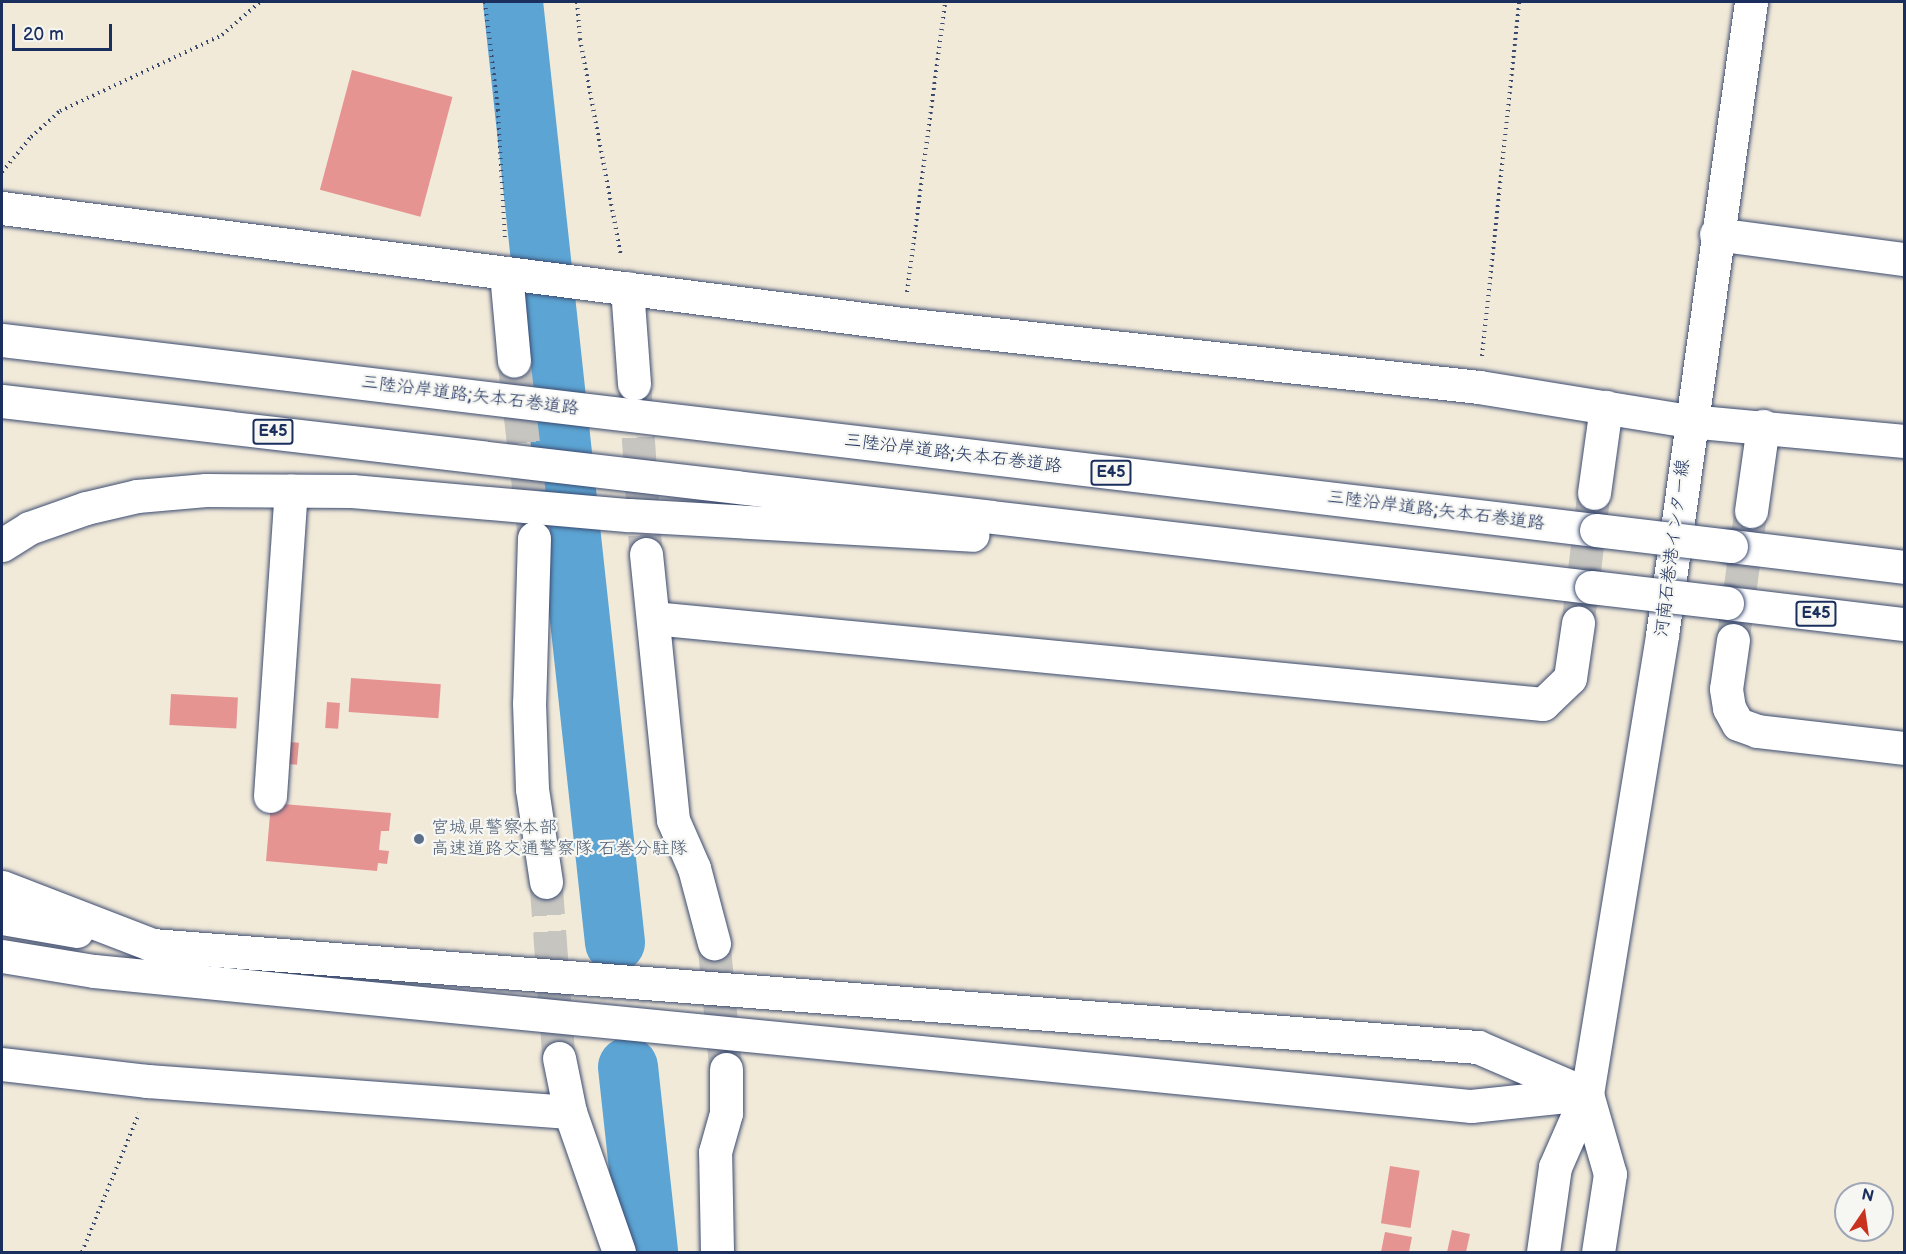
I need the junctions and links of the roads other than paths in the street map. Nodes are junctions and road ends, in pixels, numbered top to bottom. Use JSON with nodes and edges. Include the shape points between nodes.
{"nodes":[{"id":1,"x":1751,"y":2,"type":"edge"},
{"id":2,"x":2,"y":208,"type":"edge"},
{"id":3,"x":1716,"y":234,"type":"junction"},
{"id":4,"x":1905,"y":259,"type":"edge"},
{"id":5,"x":514,"y":274,"type":"junction"},
{"id":6,"x":619,"y":287,"type":"junction"},
{"id":7,"x":2,"y":340,"type":"edge"},
{"id":8,"x":514,"y":361,"type":"tunnel mouth"},
{"id":9,"x":634,"y":384,"type":"tunnel mouth"},
{"id":10,"x":2,"y":401,"type":"edge"},
{"id":11,"x":1605,"y":407,"type":"junction"},
{"id":12,"x":1689,"y":421,"type":"junction"},
{"id":13,"x":1763,"y":426,"type":"junction"},
{"id":14,"x":1905,"y":441,"type":"edge"},
{"id":15,"x":291,"y":491,"type":"junction"},
{"id":16,"x":1594,"y":493,"type":"tunnel mouth"},
{"id":17,"x":1751,"y":511,"type":"tunnel mouth"},
{"id":18,"x":534,"y":538,"type":"tunnel mouth"},
{"id":19,"x":2,"y":545,"type":"edge"},
{"id":20,"x":646,"y":554,"type":"tunnel mouth"},
{"id":21,"x":1342,"y":557,"type":"junction"},
{"id":22,"x":1905,"y":567,"type":"edge"},
{"id":23,"x":653,"y":618,"type":"junction"},
{"id":24,"x":1578,"y":623,"type":"tunnel mouth"},
{"id":25,"x":1905,"y":624,"type":"edge"},
{"id":26,"x":1733,"y":640,"type":"tunnel mouth"},
{"id":27,"x":1905,"y":748,"type":"edge"},
{"id":28,"x":270,"y":796,"type":"dead end"},
{"id":29,"x":546,"y":882,"type":"tunnel mouth"},
{"id":30,"x":2,"y":887,"type":"edge"},
{"id":31,"x":2,"y":918,"type":"edge"},
{"id":32,"x":714,"y":943,"type":"tunnel mouth"},
{"id":33,"x":152,"y":945,"type":"junction"},
{"id":34,"x":2,"y":956,"type":"edge"},
{"id":35,"x":559,"y":1058,"type":"tunnel mouth"},
{"id":36,"x":2,"y":1064,"type":"edge"},
{"id":37,"x":726,"y":1069,"type":"tunnel mouth"},
{"id":38,"x":1587,"y":1094,"type":"junction"},
{"id":39,"x":570,"y":1112,"type":"junction"},
{"id":40,"x":619,"y":1252,"type":"edge"},
{"id":41,"x":717,"y":1252,"type":"edge"},
{"id":42,"x":1543,"y":1252,"type":"edge"},
{"id":43,"x":1598,"y":1252,"type":"edge"}],
"edges":[{"from":1,"to":3,"type":"main road","name":"河南石巻港インター線"},
{"from":2,"to":5,"type":"main road"},
{"from":3,"to":4,"type":"main road"},
{"from":3,"to":12,"type":"main road","name":"河南石巻港インター線"},
{"from":5,"to":6,"type":"main road"},
{"from":5,"to":8,"type":"main road"},
{"from":6,"to":9,"type":"main road"},
{"from":6,"to":11,"type":"main road","via":[[903,324],[1479,387]]},
{"from":7,"to":22,"type":"main road","name":"三陸沿岸道路;矢本石巻道路","number":"E45","bridge":true},
{"from":10,"to":21,"type":"main road","number":"E45"},
{"from":11,"to":12,"type":"main road"},
{"from":11,"to":16,"type":"main road"},
{"from":12,"to":13,"type":"main road"},
{"from":12,"to":38,"type":"main road","name":"河南石巻港インター線","via":[[1662,635]]},
{"from":13,"to":14,"type":"main road"},
{"from":13,"to":17,"type":"main road"},
{"from":15,"to":19,"type":"main road","via":[[206,490],[137,496],[39,525]]},
{"from":15,"to":21,"type":"main road","via":[[352,491],[629,514]]},
{"from":15,"to":28,"type":"main road"},
{"from":18,"to":29,"type":"main road","via":[[529,703],[532,789]]},
{"from":20,"to":23,"type":"main road"},
{"from":21,"to":25,"type":"main road","number":"E45","bridge":true},
{"from":23,"to":24,"type":"main road","via":[[1543,704],[1570,678]]},
{"from":23,"to":32,"type":"main road","via":[[673,820],[694,868]]},
{"from":26,"to":27,"type":"main road","via":[[1726,689],[1729,708],[1738,724],[1757,731]]},
{"from":30,"to":33,"type":"main road"},
{"from":31,"to":33,"type":"main road"},
{"from":33,"to":38,"type":"main road","via":[[1478,1047]]},
{"from":34,"to":38,"type":"main road","via":[[94,971],[1471,1106]]},
{"from":35,"to":39,"type":"main road"},
{"from":36,"to":39,"type":"main road","via":[[147,1080]]},
{"from":37,"to":41,"type":"main road","via":[[726,1113],[714,1152]]},
{"from":38,"to":42,"type":"main road","via":[[1555,1167]]},
{"from":38,"to":43,"type":"main road","via":[[1610,1174]]},
{"from":39,"to":40,"type":"main road"}]}
